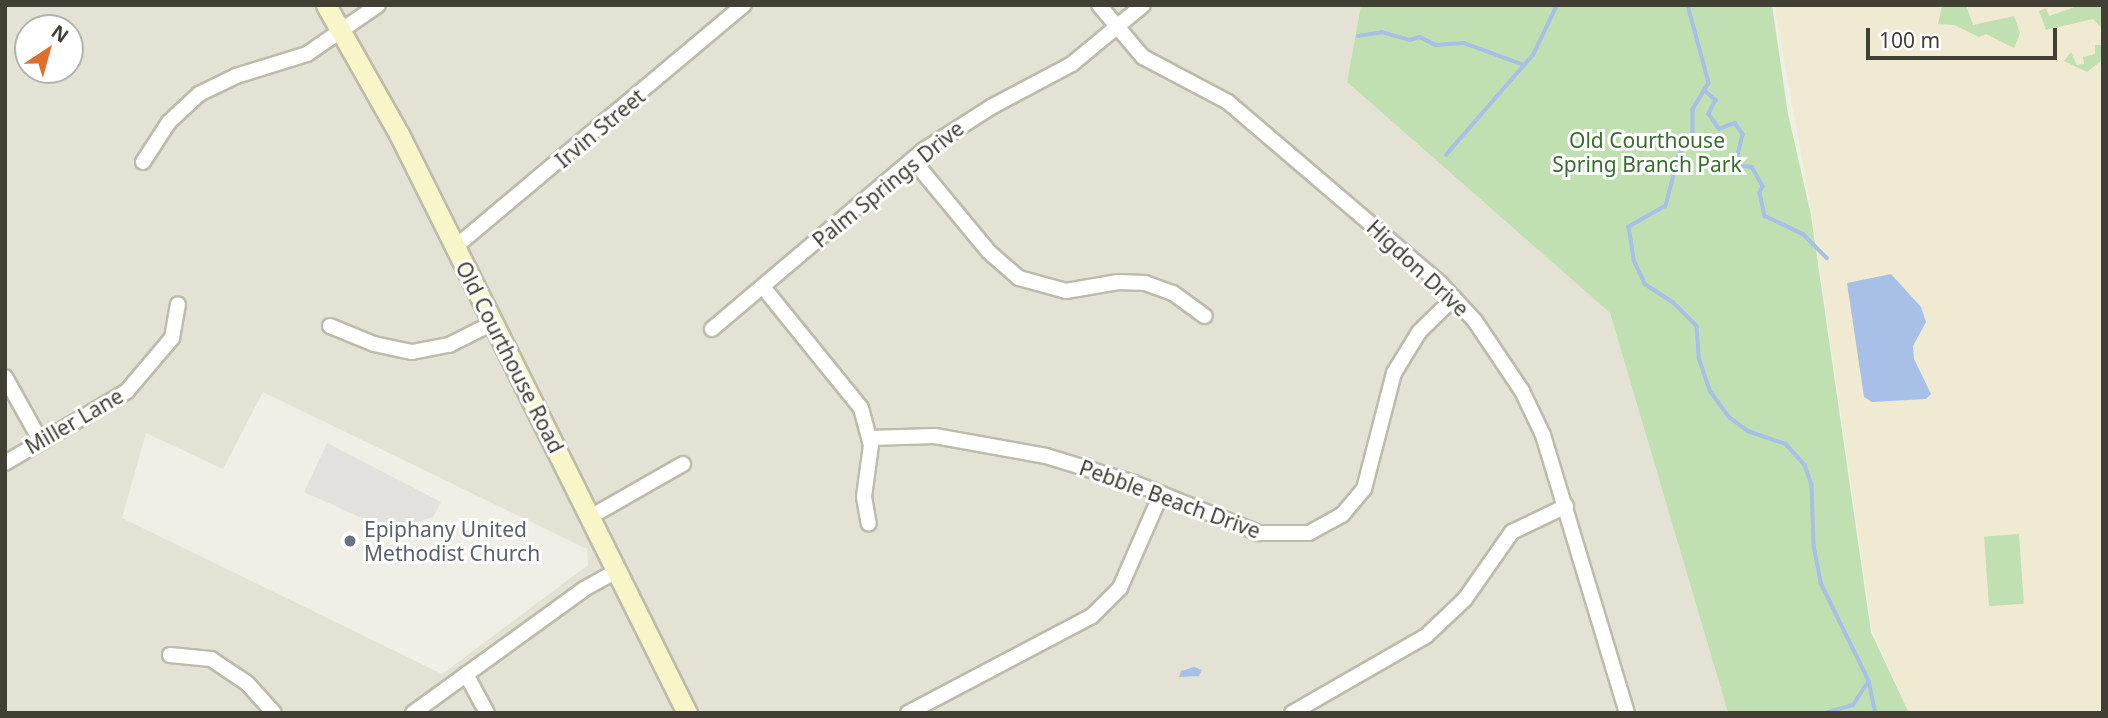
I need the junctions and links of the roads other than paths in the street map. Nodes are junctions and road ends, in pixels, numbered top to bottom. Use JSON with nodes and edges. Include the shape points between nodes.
{"nodes":[{"id":1,"x":326,"y":5,"type":"edge"},
{"id":2,"x":378,"y":5,"type":"edge"},
{"id":3,"x":744,"y":5,"type":"edge"},
{"id":4,"x":1099,"y":5,"type":"edge"},
{"id":5,"x":1143,"y":5,"type":"edge"},
{"id":6,"x":1118,"y":27,"type":"junction"},
{"id":7,"x":341,"y":31,"type":"junction"},
{"id":8,"x":914,"y":160,"type":"junction"},
{"id":9,"x":143,"y":162,"type":"dead end"},
{"id":10,"x":454,"y":248,"type":"junction"},
{"id":11,"x":763,"y":287,"type":"junction"},
{"id":12,"x":1454,"y":298,"type":"junction"},
{"id":13,"x":178,"y":305,"type":"dead end"},
{"id":14,"x":1205,"y":316,"type":"dead end"},
{"id":15,"x":493,"y":323,"type":"junction"},
{"id":16,"x":330,"y":327,"type":"dead end"},
{"id":17,"x":712,"y":329,"type":"dead end"},
{"id":18,"x":5,"y":377,"type":"edge"},
{"id":19,"x":870,"y":438,"type":"junction"},
{"id":20,"x":40,"y":440,"type":"junction"},
{"id":21,"x":5,"y":463,"type":"edge"},
{"id":22,"x":683,"y":464,"type":"dead end"},
{"id":23,"x":1161,"y":494,"type":"junction"},
{"id":24,"x":1566,"y":506,"type":"junction"},
{"id":25,"x":590,"y":517,"type":"junction"},
{"id":26,"x":869,"y":524,"type":"dead end"},
{"id":27,"x":617,"y":571,"type":"junction"},
{"id":28,"x":170,"y":655,"type":"dead end"},
{"id":29,"x":466,"y":674,"type":"junction"},
{"id":30,"x":274,"y":713,"type":"edge"},
{"id":31,"x":413,"y":713,"type":"edge"},
{"id":32,"x":487,"y":713,"type":"edge"},
{"id":33,"x":687,"y":713,"type":"edge"},
{"id":34,"x":908,"y":713,"type":"edge"},
{"id":35,"x":1292,"y":713,"type":"edge"},
{"id":36,"x":1627,"y":713,"type":"edge"}],
"edges":[{"from":1,"to":7,"type":"street","name":"Old Courthouse Road"},
{"from":2,"to":7,"type":"street"},
{"from":3,"to":10,"type":"street","name":"Irvin Street"},
{"from":4,"to":6,"type":"street","name":"Higdon Drive"},
{"from":5,"to":6,"type":"street","name":"Palm Springs Drive"},
{"from":6,"to":8,"type":"street","name":"Palm Springs Drive","via":[[1072,64],[961,124]]},
{"from":6,"to":12,"type":"street","name":"Higdon Drive","via":[[1154,66],[1228,102]]},
{"from":7,"to":9,"type":"street","via":[[297,59],[236,76],[199,94],[169,122]]},
{"from":7,"to":10,"type":"street","name":"Old Courthouse Road"},
{"from":8,"to":11,"type":"street","name":"Palm Springs Drive"},
{"from":8,"to":14,"type":"street","via":[[989,252],[1019,278],[1066,291],[1118,282],[1145,283],[1172,293]]},
{"from":10,"to":15,"type":"street","name":"Old Courthouse Road"},
{"from":11,"to":17,"type":"street","name":"Palm Springs Drive"},
{"from":11,"to":19,"type":"street","via":[[849,389],[861,408]]},
{"from":12,"to":23,"type":"street","name":"Pebble Beach Drive","via":[[1405,351],[1386,395],[1370,474],[1342,515],[1309,533],[1275,536]]},
{"from":12,"to":24,"type":"street","name":"Higdon Drive","via":[[1522,391],[1543,435]]},
{"from":13,"to":20,"type":"street","name":"Miller Lane","via":[[172,338],[141,378],[111,402]]},
{"from":15,"to":16,"type":"street","via":[[449,345],[412,352]]},
{"from":15,"to":25,"type":"street","name":"Old Courthouse Road"},
{"from":18,"to":20,"type":"street"},
{"from":19,"to":23,"type":"street","name":"Pebble Beach Drive","via":[[935,436],[1046,456]]},
{"from":19,"to":26,"type":"street","via":[[864,497]]},
{"from":20,"to":21,"type":"street","name":"Miller Lane"},
{"from":22,"to":25,"type":"street"},
{"from":23,"to":34,"type":"street","via":[[1131,567],[1114,595],[1092,616]]},
{"from":24,"to":35,"type":"street","via":[[1512,532],[1465,599],[1426,636]]},
{"from":24,"to":36,"type":"street","name":"Higdon Drive"},
{"from":25,"to":27,"type":"street","name":"Old Courthouse Road"},
{"from":27,"to":29,"type":"street"},
{"from":27,"to":33,"type":"street","name":"Old Courthouse Road"},
{"from":28,"to":30,"type":"street","via":[[211,659],[247,683]]},
{"from":29,"to":31,"type":"street"},
{"from":29,"to":32,"type":"street"}]}
